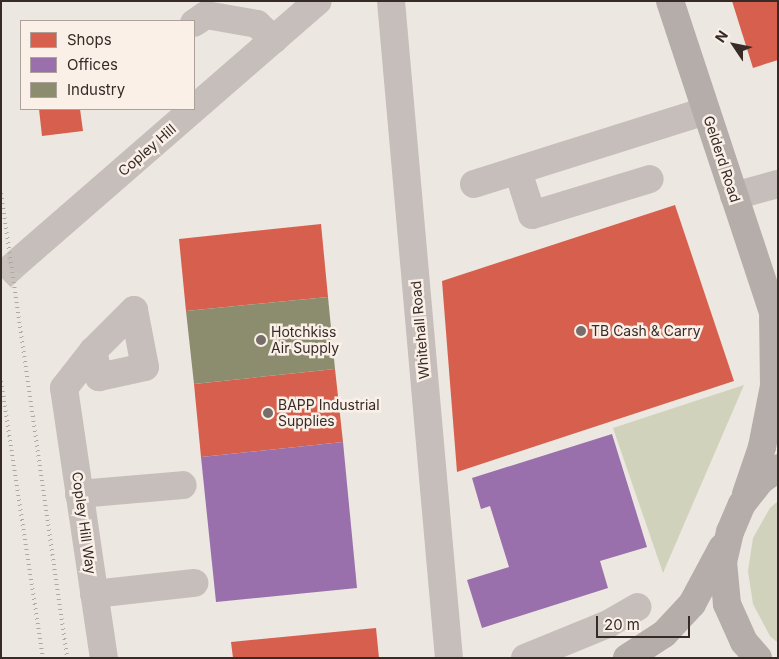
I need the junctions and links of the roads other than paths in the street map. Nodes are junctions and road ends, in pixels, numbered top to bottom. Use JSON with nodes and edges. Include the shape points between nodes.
{"nodes":[{"id":1,"x":318,"y":1,"type":"edge"},
{"id":2,"x":391,"y":1,"type":"edge"},
{"id":3,"x":670,"y":1,"type":"edge"},
{"id":4,"x":195,"y":22,"type":"edge"},
{"id":5,"x":274,"y":40,"type":"junction"},
{"id":6,"x":195,"y":108,"type":"edge"},
{"id":7,"x":193,"y":110,"type":"edge"},
{"id":8,"x":706,"y":111,"type":"junction"},
{"id":9,"x":518,"y":171,"type":"junction"},
{"id":10,"x":650,"y":179,"type":"dead end"},
{"id":11,"x":474,"y":184,"type":"dead end"},
{"id":12,"x":778,"y":184,"type":"edge"},
{"id":13,"x":734,"y":196,"type":"junction"},
{"id":14,"x":21,"y":259,"type":"tunnel mouth"},
{"id":15,"x":775,"y":322,"type":"edge"},
{"id":16,"x":93,"y":350,"type":"dead end"},
{"id":17,"x":778,"y":468,"type":"edge"},
{"id":18,"x":182,"y":485,"type":"dead end"},
{"id":19,"x":79,"y":494,"type":"junction"},
{"id":20,"x":742,"y":504,"type":"junction"},
{"id":21,"x":730,"y":532,"type":"junction"},
{"id":22,"x":194,"y":582,"type":"dead end"},
{"id":23,"x":94,"y":594,"type":"junction"},
{"id":24,"x":637,"y":607,"type":"dead end"},
{"id":25,"x":104,"y":658,"type":"edge"},
{"id":26,"x":449,"y":658,"type":"edge"},
{"id":27,"x":525,"y":658,"type":"edge"},
{"id":28,"x":627,"y":658,"type":"edge"},
{"id":29,"x":758,"y":658,"type":"edge"}],
"edges":[{"from":1,"to":5,"type":"street","name":"Copley Hill"},
{"from":2,"to":26,"type":"street","name":"Whitehall Road"},
{"from":3,"to":8,"type":"main road","name":"Gelderd Road"},
{"from":4,"to":5,"type":"street","via":[[206,14],[257,24]]},
{"from":5,"to":6,"type":"street","name":"Copley Hill"},
{"from":7,"to":14,"type":"street","name":"Copley Hill"},
{"from":8,"to":9,"type":"street"},
{"from":8,"to":13,"type":"main road","name":"Gelderd Road"},
{"from":9,"to":10,"type":"street","via":[[532,215]]},
{"from":9,"to":11,"type":"street"},
{"from":12,"to":13,"type":"street"},
{"from":13,"to":15,"type":"main road","name":"Gelderd Road"},
{"from":15,"to":20,"type":"main road","name":"Gelderd Road","via":[[774,386],[762,447]]},
{"from":16,"to":19,"type":"street","name":"Copley Hill Way","via":[[64,388]]},
{"from":17,"to":20,"type":"main road","via":[[761,480]]},
{"from":18,"to":19,"type":"street"},
{"from":19,"to":23,"type":"street","name":"Copley Hill Way"},
{"from":20,"to":21,"type":"main road"},
{"from":21,"to":28,"type":"main road","via":[[692,604],[664,634]]},
{"from":21,"to":29,"type":"main road","via":[[724,562],[727,604],[744,642]]},
{"from":22,"to":23,"type":"street"},
{"from":23,"to":25,"type":"street","name":"Copley Hill Way"},
{"from":24,"to":27,"type":"street","via":[[608,624]]}]}
